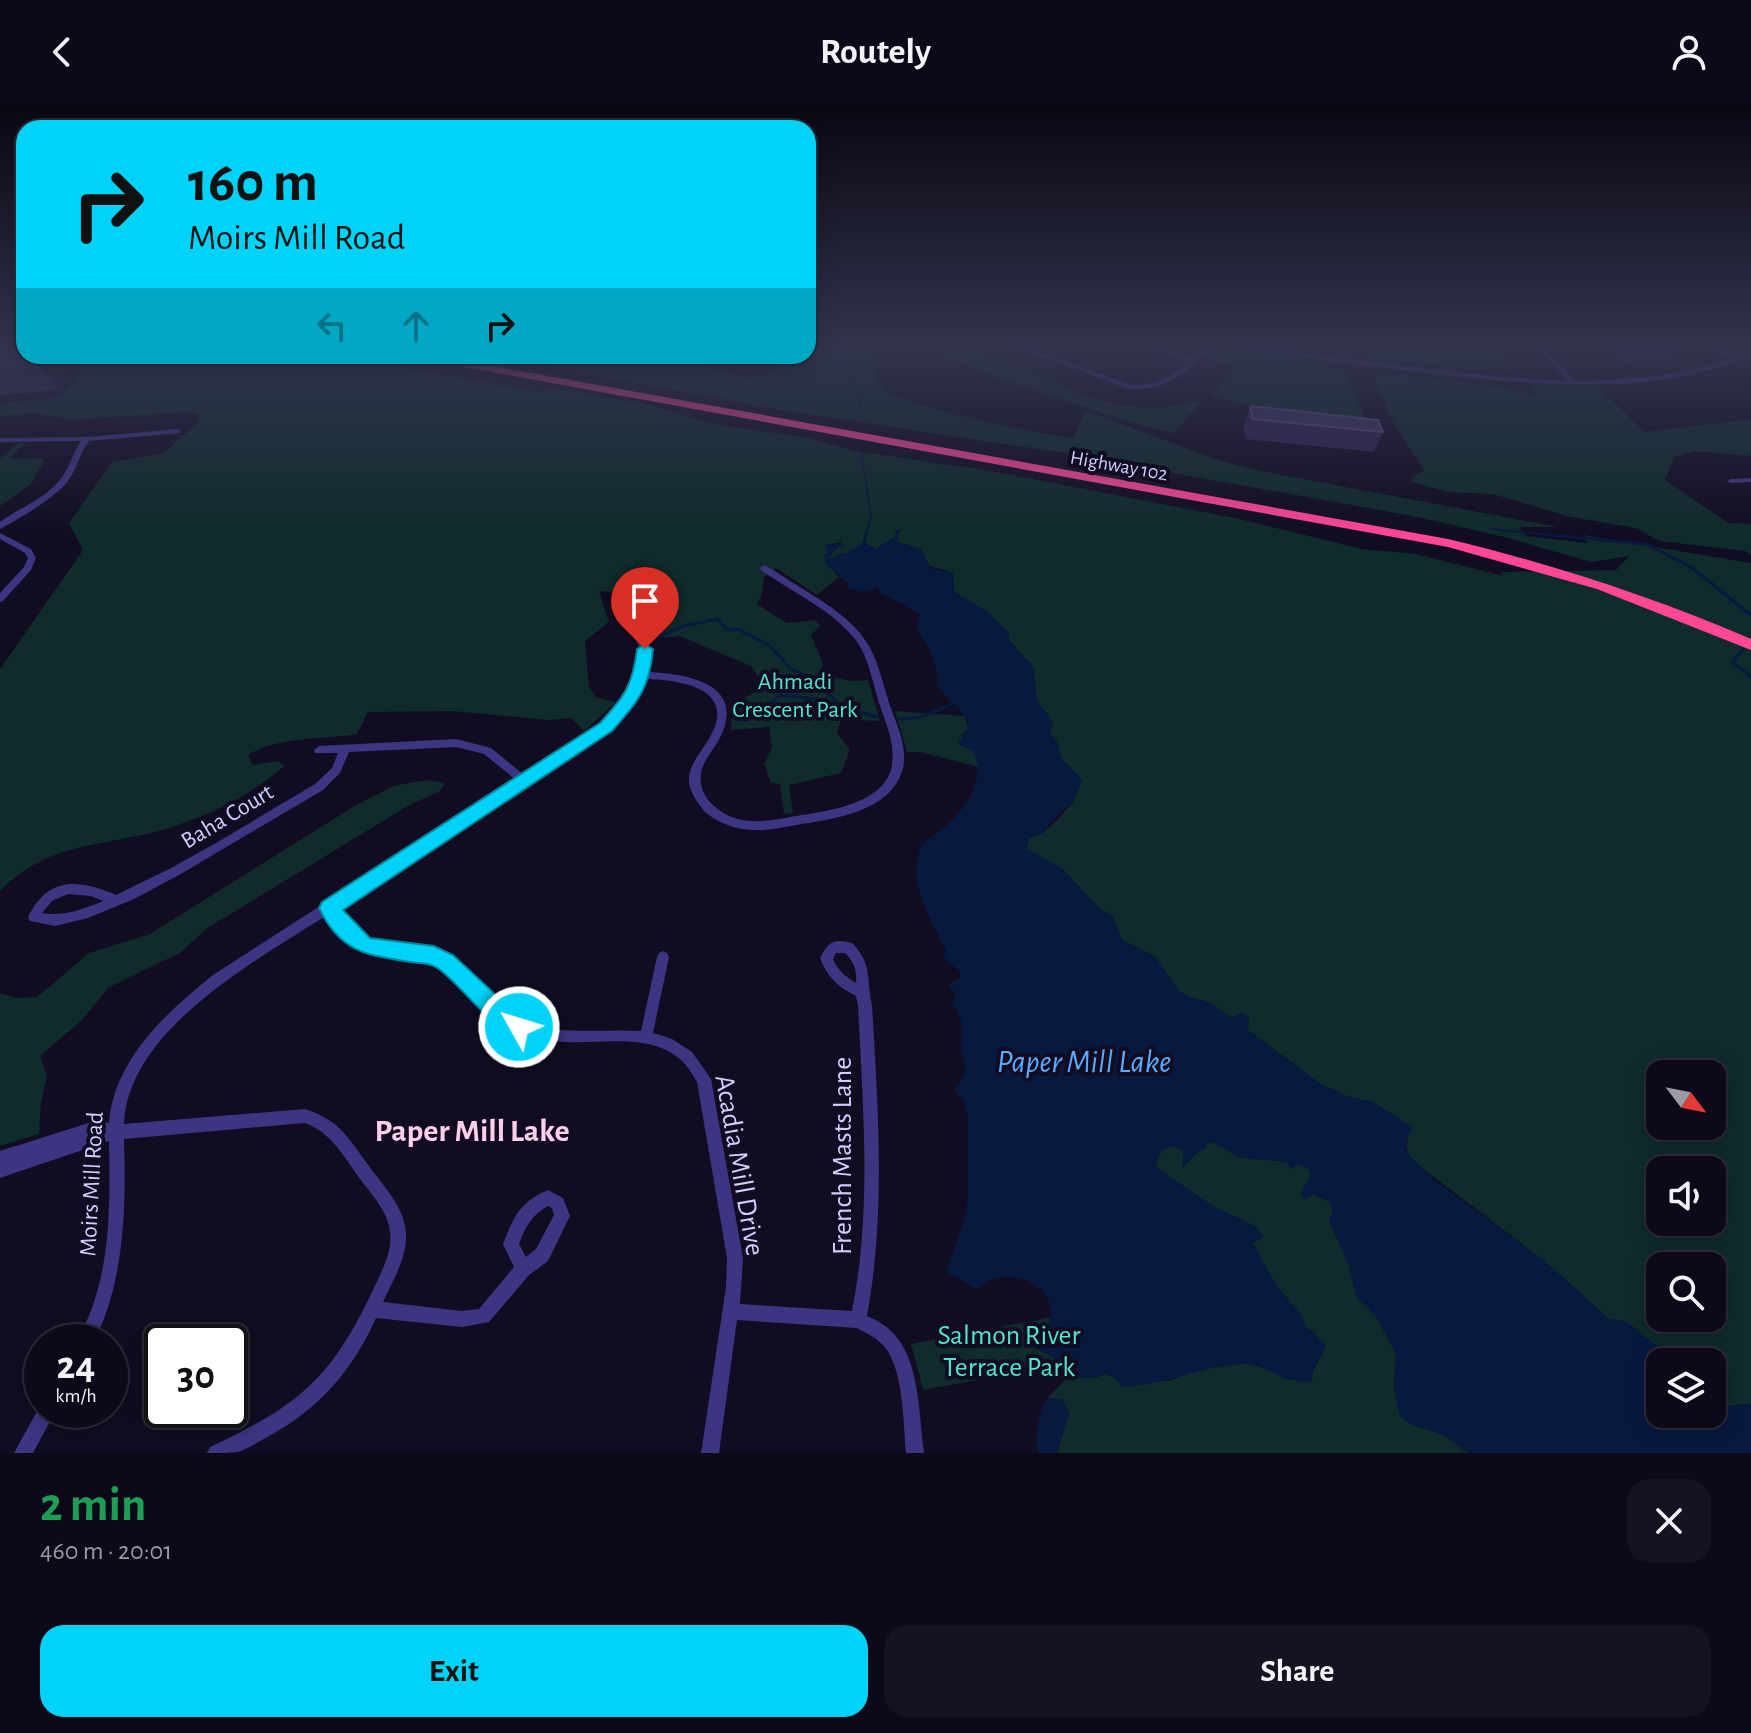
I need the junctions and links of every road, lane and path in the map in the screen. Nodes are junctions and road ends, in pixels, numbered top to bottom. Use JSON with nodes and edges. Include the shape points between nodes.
{"nodes":[{"id":1,"x":715,"y":410,"type":"edge"},
{"id":2,"x":750,"y":410,"type":"edge"},
{"id":3,"x":177,"y":431,"type":"dead end"},
{"id":4,"x":87,"y":439,"type":"junction"},
{"id":5,"x":0,"y":440,"type":"edge"},
{"id":6,"x":1751,"y":480,"type":"edge"},
{"id":7,"x":1731,"y":481,"type":"dead end"},
{"id":8,"x":0,"y":526,"type":"edge"},
{"id":9,"x":0,"y":536,"type":"edge"},
{"id":10,"x":764,"y":568,"type":"dead end"},
{"id":11,"x":0,"y":599,"type":"edge"},
{"id":12,"x":624,"y":619,"type":"dead end"},
{"id":13,"x":1751,"y":636,"type":"edge"},
{"id":14,"x":1751,"y":645,"type":"edge"},
{"id":15,"x":642,"y":675,"type":"junction"},
{"id":16,"x":346,"y":748,"type":"junction"},
{"id":17,"x":319,"y":750,"type":"dead end"},
{"id":18,"x":523,"y":780,"type":"junction"},
{"id":19,"x":114,"y":900,"type":"junction"},
{"id":20,"x":329,"y":908,"type":"junction"},
{"id":21,"x":663,"y":957,"type":"dead end"},
{"id":22,"x":862,"y":992,"type":"dead end"},
{"id":23,"x":646,"y":1037,"type":"junction"},
{"id":24,"x":117,"y":1132,"type":"junction"},
{"id":25,"x":0,"y":1158,"type":"edge"},
{"id":26,"x":0,"y":1171,"type":"edge"},
{"id":27,"x":523,"y":1269,"type":"dead end"},
{"id":28,"x":372,"y":1309,"type":"junction"},
{"id":29,"x":731,"y":1311,"type":"junction"},
{"id":30,"x":858,"y":1320,"type":"junction"},
{"id":31,"x":95,"y":1324,"type":"edge"},
{"id":32,"x":37,"y":1428,"type":"edge"},
{"id":33,"x":250,"y":1445,"type":"edge"},
{"id":34,"x":23,"y":1453,"type":"edge"},
{"id":35,"x":216,"y":1453,"type":"edge"},
{"id":36,"x":710,"y":1453,"type":"edge"},
{"id":37,"x":915,"y":1453,"type":"edge"}],
"edges":[{"from":1,"to":14,"type":"highway","name":"Highway 102","via":[[1462,547],[1587,580]]},
{"from":2,"to":13,"type":"highway","name":"Highway 102","via":[[1462,539],[1619,582]]},
{"from":3,"to":4,"type":"street"},
{"from":4,"to":5,"type":"street"},
{"from":4,"to":8,"type":"street","via":[[61,484]]},
{"from":6,"to":7,"type":"street"},
{"from":9,"to":11,"type":"street","via":[[32,558]]},
{"from":10,"to":15,"type":"street","via":[[850,628],[867,652],[899,751],[895,772],[877,796],[846,813],[758,826],[724,818],[706,805],[695,782],[699,758],[720,725],[716,699],[690,679]]},
{"from":12,"to":15,"type":"street","via":[[645,649]]},
{"from":15,"to":18,"type":"street","name":"Moirs Mill Road","via":[[623,711],[606,727]]},
{"from":16,"to":17,"type":"street"},
{"from":16,"to":18,"type":"street","via":[[470,745],[496,756]]},
{"from":16,"to":19,"type":"street","name":"Baha Court","via":[[336,770],[319,787],[161,881]]},
{"from":18,"to":20,"type":"street","name":"Moirs Mill Road"},
{"from":19,"to":19,"type":"street","name":"Baha Court","via":[[65,888],[44,898],[34,917],[45,922]]},
{"from":20,"to":23,"type":"street","name":"Acadia Mill Drive","via":[[365,946],[446,962],[519,1027],[539,1033]]},
{"from":20,"to":24,"type":"street","name":"Moirs Mill Road","via":[[218,979],[157,1033],[120,1099]]},
{"from":21,"to":23,"type":"street"},
{"from":22,"to":30,"type":"street","name":"French Masts Lane","via":[[872,1212]]},
{"from":23,"to":29,"type":"street","name":"Acadia Mill Drive","via":[[681,1050],[704,1079],[735,1258]]},
{"from":24,"to":25,"type":"street","via":[[95,1128]]},
{"from":24,"to":26,"type":"street"},
{"from":24,"to":28,"type":"street","via":[[305,1116],[321,1120],[393,1210],[399,1234]]},
{"from":24,"to":31,"type":"street","name":"Moirs Mill Road","via":[[110,1276]]},
{"from":27,"to":28,"type":"street","via":[[483,1316],[462,1319]]},
{"from":28,"to":33,"type":"street","via":[[331,1381]]},
{"from":29,"to":30,"type":"street"},
{"from":29,"to":36,"type":"street","name":"Acadia Mill Drive"},
{"from":30,"to":37,"type":"street","via":[[892,1342],[901,1358]]},
{"from":32,"to":34,"type":"street"},
{"from":33,"to":35,"type":"street"}]}
